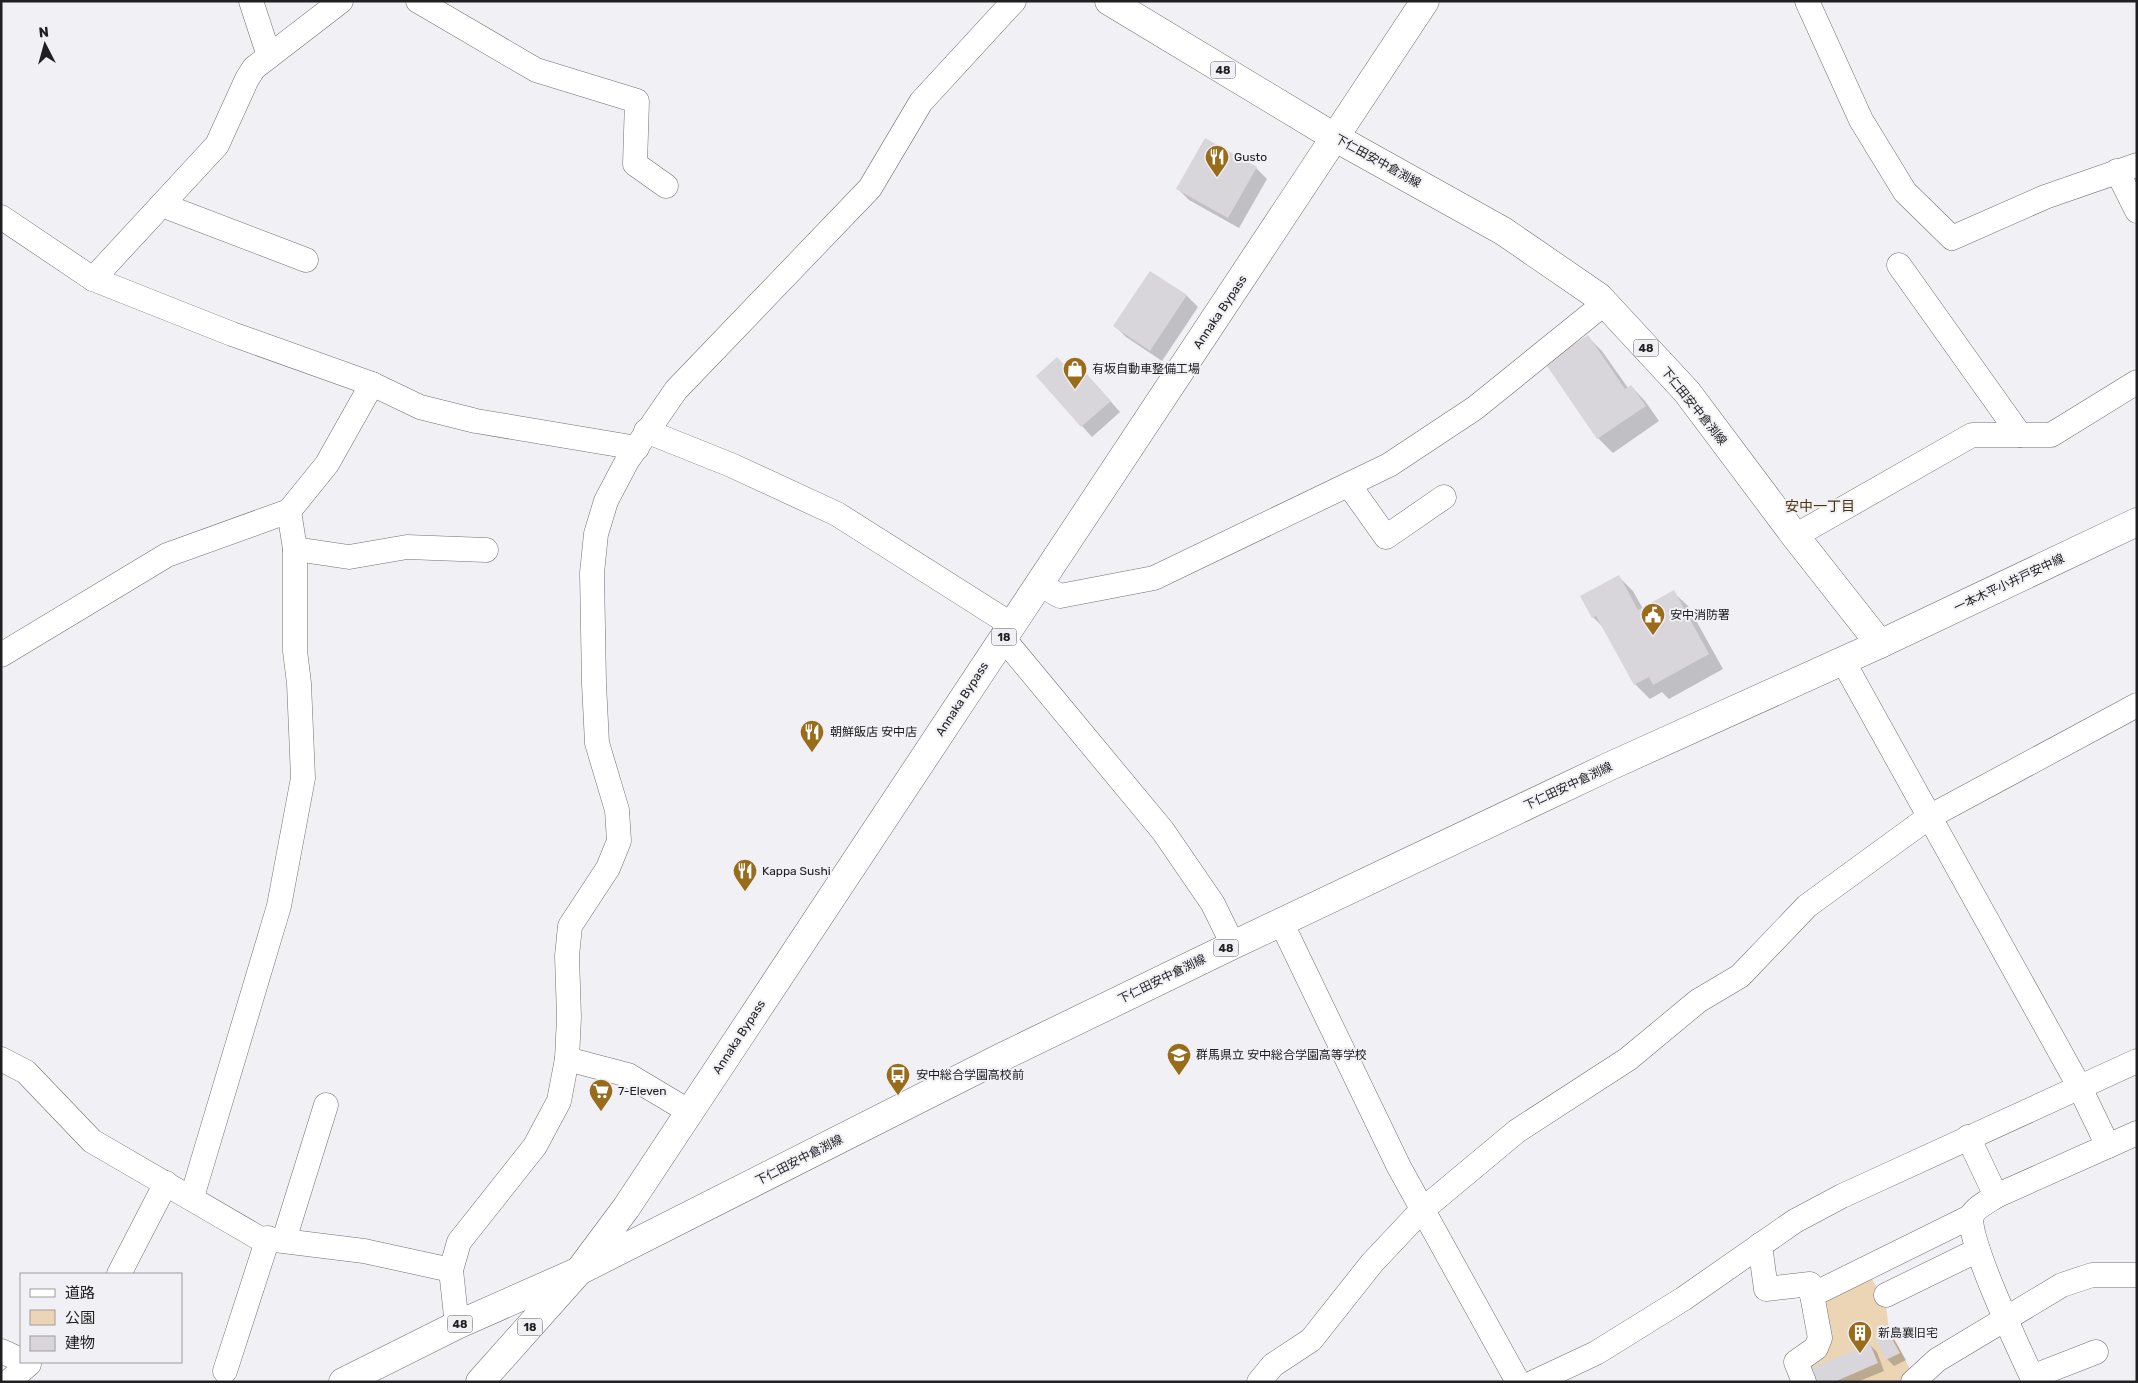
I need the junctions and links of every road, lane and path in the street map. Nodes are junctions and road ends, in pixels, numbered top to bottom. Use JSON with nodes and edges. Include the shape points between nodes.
{"nodes":[{"id":1,"x":251,"y":1,"type":"edge"},
{"id":2,"x":341,"y":1,"type":"edge"},
{"id":3,"x":418,"y":1,"type":"edge"},
{"id":4,"x":1014,"y":1,"type":"edge"},
{"id":5,"x":1109,"y":1,"type":"edge"},
{"id":6,"x":1426,"y":1,"type":"edge"},
{"id":7,"x":1806,"y":1,"type":"edge"},
{"id":8,"x":269,"y":56,"type":"junction"},
{"id":9,"x":1336,"y":138,"type":"junction"},
{"id":10,"x":2127,"y":168,"type":"edge"},
{"id":11,"x":666,"y":186,"type":"dead end"},
{"id":12,"x":162,"y":205,"type":"junction"},
{"id":13,"x":2137,"y":211,"type":"edge"},
{"id":14,"x":1,"y":217,"type":"edge"},
{"id":15,"x":306,"y":260,"type":"dead end"},
{"id":16,"x":1899,"y":266,"type":"dead end"},
{"id":17,"x":93,"y":279,"type":"junction"},
{"id":18,"x":1605,"y":303,"type":"junction"},
{"id":19,"x":2137,"y":382,"type":"edge"},
{"id":20,"x":372,"y":384,"type":"junction"},
{"id":21,"x":2020,"y":435,"type":"junction"},
{"id":22,"x":642,"y":439,"type":"junction"},
{"id":23,"x":1349,"y":485,"type":"junction"},
{"id":24,"x":1444,"y":497,"type":"dead end"},
{"id":25,"x":289,"y":511,"type":"junction"},
{"id":26,"x":2137,"y":522,"type":"edge"},
{"id":27,"x":1795,"y":536,"type":"junction"},
{"id":28,"x":295,"y":549,"type":"junction"},
{"id":29,"x":486,"y":550,"type":"dead end"},
{"id":30,"x":1039,"y":584,"type":"junction"},
{"id":31,"x":1008,"y":631,"type":"junction"},
{"id":32,"x":1880,"y":644,"type":"junction"},
{"id":33,"x":1,"y":655,"type":"edge"},
{"id":34,"x":1843,"y":660,"type":"junction"},
{"id":35,"x":2134,"y":712,"type":"edge"},
{"id":36,"x":1929,"y":817,"type":"junction"},
{"id":37,"x":1281,"y":922,"type":"junction"},
{"id":38,"x":1233,"y":945,"type":"junction"},
{"id":39,"x":1,"y":1059,"type":"edge"},
{"id":40,"x":567,"y":1059,"type":"junction"},
{"id":41,"x":2137,"y":1061,"type":"edge"},
{"id":42,"x":2079,"y":1086,"type":"junction"},
{"id":43,"x":326,"y":1105,"type":"dead end"},
{"id":44,"x":690,"y":1112,"type":"junction"},
{"id":45,"x":2137,"y":1133,"type":"edge"},
{"id":46,"x":1968,"y":1137,"type":"junction"},
{"id":47,"x":2108,"y":1146,"type":"junction"},
{"id":48,"x":166,"y":1183,"type":"junction"},
{"id":49,"x":1996,"y":1196,"type":"junction"},
{"id":50,"x":192,"y":1197,"type":"junction"},
{"id":51,"x":1421,"y":1211,"type":"junction"},
{"id":52,"x":1972,"y":1216,"type":"junction"},
{"id":53,"x":276,"y":1239,"type":"junction"},
{"id":54,"x":1760,"y":1245,"type":"junction"},
{"id":55,"x":1978,"y":1250,"type":"junction"},
{"id":56,"x":451,"y":1270,"type":"junction"},
{"id":57,"x":580,"y":1271,"type":"junction"},
{"id":58,"x":120,"y":1273,"type":"edge"},
{"id":59,"x":2137,"y":1275,"type":"edge"},
{"id":60,"x":1812,"y":1295,"type":"junction"},
{"id":61,"x":1886,"y":1295,"type":"dead end"},
{"id":62,"x":2006,"y":1318,"type":"junction"},
{"id":63,"x":457,"y":1325,"type":"junction"},
{"id":64,"x":1,"y":1350,"type":"edge"},
{"id":65,"x":2096,"y":1352,"type":"dead end"},
{"id":66,"x":20,"y":1360,"type":"edge"},
{"id":67,"x":27,"y":1363,"type":"edge"},
{"id":68,"x":225,"y":1371,"type":"dead end"},
{"id":69,"x":8,"y":1382,"type":"edge"},
{"id":70,"x":344,"y":1382,"type":"edge"},
{"id":71,"x":480,"y":1382,"type":"edge"},
{"id":72,"x":1259,"y":1382,"type":"edge"},
{"id":73,"x":1518,"y":1382,"type":"edge"},
{"id":74,"x":1534,"y":1382,"type":"edge"},
{"id":75,"x":1804,"y":1382,"type":"edge"},
{"id":76,"x":1912,"y":1382,"type":"edge"}],
"edges":[{"from":1,"to":8,"type":"street"},
{"from":2,"to":8,"type":"street"},
{"from":3,"to":11,"type":"street","via":[[536,70],[637,101],[635,164]]},
{"from":4,"to":22,"type":"street","via":[[921,102],[870,188],[676,390]]},
{"from":5,"to":9,"type":"main road","name":"下仁田安中倉渕線","number":"48"},
{"from":6,"to":9,"type":"main road","name":"Annaka Bypass","number":"18"},
{"from":7,"to":10,"type":"street","via":[[1866,128],[1905,192],[1952,238],[2045,197]]},
{"from":8,"to":12,"type":"street","via":[[254,68],[247,79],[217,145]]},
{"from":9,"to":18,"type":"main road","name":"下仁田安中倉渕線","number":"48","via":[[1503,231]]},
{"from":9,"to":30,"type":"main road","name":"Annaka Bypass","number":"18"},
{"from":10,"to":13,"type":"street"},
{"from":12,"to":15,"type":"street"},
{"from":12,"to":17,"type":"street"},
{"from":14,"to":17,"type":"street"},
{"from":16,"to":21,"type":"street"},
{"from":17,"to":20,"type":"street","via":[[232,334]]},
{"from":18,"to":23,"type":"street","via":[[1474,408],[1389,465]]},
{"from":18,"to":27,"type":"main road","name":"下仁田安中倉渕線","number":"48","via":[[1687,392]]},
{"from":19,"to":21,"type":"street","via":[[2051,435]]},
{"from":20,"to":22,"type":"street","via":[[420,407],[476,422]]},
{"from":20,"to":25,"type":"street","via":[[327,464]]},
{"from":21,"to":27,"type":"street","via":[[1972,435]]},
{"from":22,"to":31,"type":"street","via":[[731,465],[837,514]]},
{"from":22,"to":40,"type":"street","via":[[606,501],[596,534],[592,573],[597,743],[617,810],[619,841],[608,868],[570,926]]},
{"from":23,"to":24,"type":"street","via":[[1386,537]]},
{"from":23,"to":30,"type":"street","via":[[1154,578],[1060,596]]},
{"from":25,"to":28,"type":"street"},
{"from":25,"to":33,"type":"street","via":[[167,555]]},
{"from":26,"to":32,"type":"main road","name":"一本木平小井戸安中線"},
{"from":27,"to":32,"type":"main road","name":"下仁田安中倉渕線","number":"48"},
{"from":28,"to":29,"type":"street","via":[[349,557],[407,547]]},
{"from":28,"to":50,"type":"street","via":[[295,652],[303,778],[279,906]]},
{"from":30,"to":31,"type":"main road","name":"Annaka Bypass","number":"18"},
{"from":31,"to":38,"type":"street","via":[[1163,831],[1213,904]]},
{"from":31,"to":44,"type":"main road","name":"Annaka Bypass","number":"18"},
{"from":32,"to":34,"type":"main road","name":"下仁田安中倉渕線","number":"48"},
{"from":34,"to":36,"type":"street"},
{"from":34,"to":37,"type":"main road","name":"下仁田安中倉渕線","number":"48"},
{"from":35,"to":36,"type":"street"},
{"from":36,"to":42,"type":"street"},
{"from":36,"to":51,"type":"street","via":[[1807,906],[1740,976],[1698,1001],[1628,1059],[1517,1130]]},
{"from":37,"to":38,"type":"main road","name":"下仁田安中倉渕線","number":"48"},
{"from":37,"to":51,"type":"street"},
{"from":38,"to":57,"type":"main road","name":"下仁田安中倉渕線","number":"48","via":[[993,1062]]},
{"from":39,"to":48,"type":"street","via":[[26,1072],[92,1141]]},
{"from":40,"to":44,"type":"street","via":[[628,1075]]},
{"from":40,"to":56,"type":"street","via":[[559,1101],[535,1146],[458,1242]]},
{"from":41,"to":42,"type":"street"},
{"from":42,"to":46,"type":"street"},
{"from":42,"to":47,"type":"street"},
{"from":43,"to":53,"type":"street"},
{"from":44,"to":57,"type":"main road","name":"Annaka Bypass","number":"18"},
{"from":45,"to":47,"type":"street"},
{"from":46,"to":49,"type":"street"},
{"from":46,"to":54,"type":"street","via":[[1842,1196],[1795,1221]]},
{"from":47,"to":49,"type":"street"},
{"from":48,"to":50,"type":"street"},
{"from":48,"to":58,"type":"street"},
{"from":49,"to":52,"type":"street"},
{"from":50,"to":53,"type":"street","via":[[259,1238]]},
{"from":51,"to":72,"type":"street","via":[[1372,1263],[1311,1340],[1273,1365]]},
{"from":51,"to":73,"type":"street"},
{"from":52,"to":55,"type":"street"},
{"from":52,"to":60,"type":"street"},
{"from":53,"to":56,"type":"street","via":[[364,1251]]},
{"from":53,"to":68,"type":"street"},
{"from":54,"to":60,"type":"street","via":[[1766,1289],[1810,1284]]},
{"from":54,"to":74,"type":"street","via":[[1683,1300],[1596,1353]]},
{"from":55,"to":61,"type":"street"},
{"from":55,"to":62,"type":"street"},
{"from":56,"to":63,"type":"street"},
{"from":57,"to":63,"type":"main road","name":"下仁田安中倉渕線","number":"48"},
{"from":57,"to":71,"type":"main road","number":"18"},
{"from":59,"to":62,"type":"street","via":[[2092,1274],[2062,1285]]},
{"from":60,"to":75,"type":"street","via":[[1820,1338],[1816,1348],[1796,1362]]},
{"from":62,"to":65,"type":"street","via":[[2032,1377]]},
{"from":62,"to":76,"type":"street","via":[[1937,1360]]},
{"from":63,"to":70,"type":"main road","name":"下仁田安中倉渕線","number":"48"},
{"from":64,"to":66,"type":"street"},
{"from":67,"to":69,"type":"street"}]}
